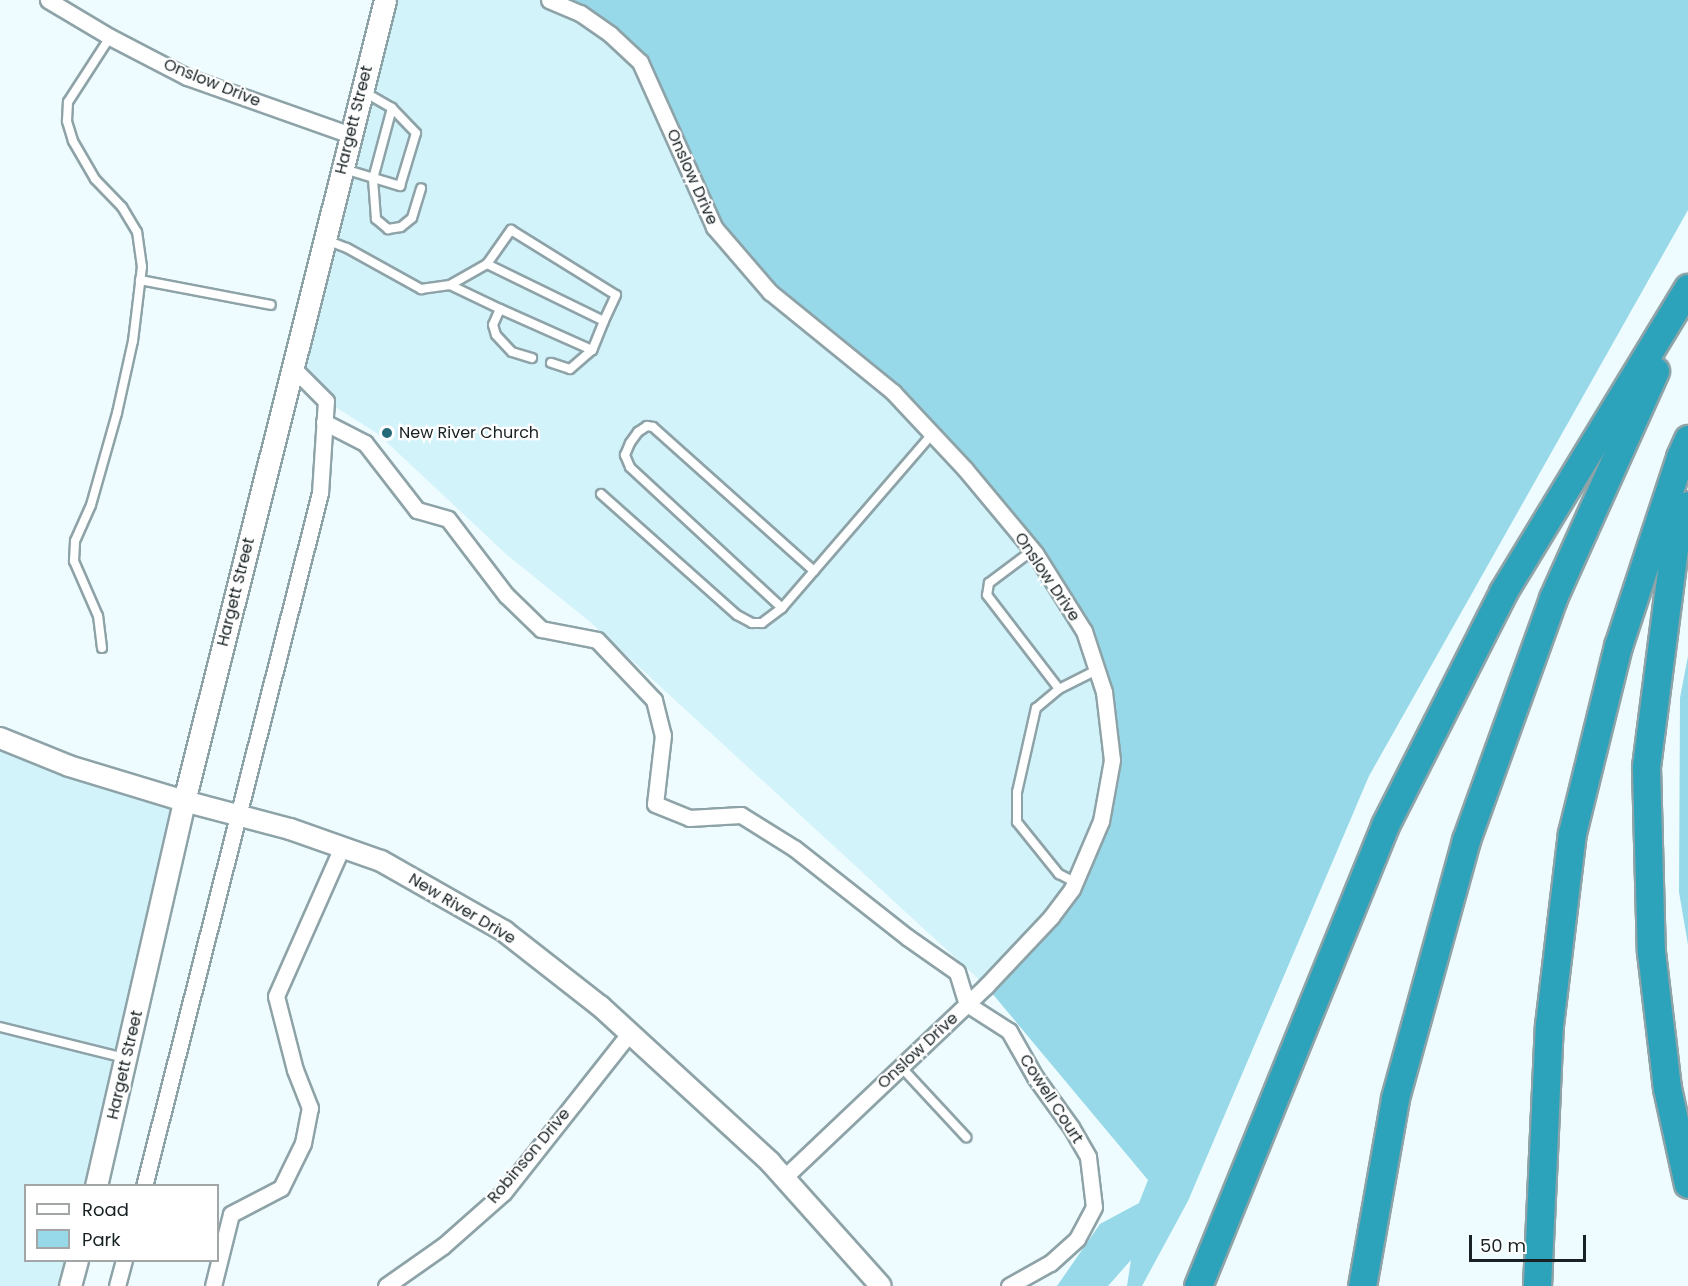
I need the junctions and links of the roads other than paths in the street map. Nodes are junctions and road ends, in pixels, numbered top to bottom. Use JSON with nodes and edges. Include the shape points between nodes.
{"nodes":[{"id":1,"x":48,"y":0,"type":"edge"},
{"id":2,"x":385,"y":0,"type":"edge"},
{"id":3,"x":549,"y":0,"type":"edge"},
{"id":4,"x":110,"y":37,"type":"junction"},
{"id":5,"x":362,"y":91,"type":"junction"},
{"id":6,"x":392,"y":108,"type":"junction"},
{"id":7,"x":351,"y":135,"type":"junction"},
{"id":8,"x":342,"y":169,"type":"junction"},
{"id":9,"x":373,"y":179,"type":"junction"},
{"id":10,"x":421,"y":188,"type":"dead end"},
{"id":11,"x":324,"y":240,"type":"junction"},
{"id":12,"x":487,"y":264,"type":"junction"},
{"id":13,"x":141,"y":280,"type":"junction"},
{"id":14,"x":450,"y":285,"type":"junction"},
{"id":15,"x":1688,"y":288,"type":"edge"},
{"id":16,"x":1688,"y":296,"type":"edge"},
{"id":17,"x":271,"y":305,"type":"dead end"},
{"id":18,"x":500,"y":309,"type":"junction"},
{"id":19,"x":604,"y":321,"type":"junction"},
{"id":20,"x":592,"y":350,"type":"junction"},
{"id":21,"x":532,"y":358,"type":"dead end"},
{"id":22,"x":551,"y":363,"type":"dead end"},
{"id":23,"x":292,"y":367,"type":"junction"},
{"id":24,"x":324,"y":422,"type":"junction"},
{"id":25,"x":932,"y":434,"type":"junction"},
{"id":26,"x":1688,"y":440,"type":"edge"},
{"id":27,"x":601,"y":494,"type":"dead end"},
{"id":28,"x":1688,"y":505,"type":"edge"},
{"id":29,"x":1033,"y":550,"type":"junction"},
{"id":30,"x":814,"y":572,"type":"junction"},
{"id":31,"x":782,"y":608,"type":"junction"},
{"id":32,"x":102,"y":648,"type":"dead end"},
{"id":33,"x":1097,"y":670,"type":"junction"},
{"id":34,"x":1059,"y":689,"type":"junction"},
{"id":35,"x":0,"y":738,"type":"edge"},
{"id":36,"x":184,"y":801,"type":"junction"},
{"id":37,"x":237,"y":815,"type":"junction"},
{"id":38,"x":342,"y":847,"type":"junction"},
{"id":39,"x":1075,"y":882,"type":"junction"},
{"id":40,"x":968,"y":1004,"type":"junction"},
{"id":41,"x":0,"y":1027,"type":"edge"},
{"id":42,"x":629,"y":1034,"type":"junction"},
{"id":43,"x":126,"y":1058,"type":"junction"},
{"id":44,"x":901,"y":1067,"type":"junction"},
{"id":45,"x":966,"y":1137,"type":"dead end"},
{"id":46,"x":784,"y":1178,"type":"junction"},
{"id":47,"x":96,"y":1184,"type":"edge"},
{"id":48,"x":144,"y":1184,"type":"edge"},
{"id":49,"x":1688,"y":1184,"type":"edge"},
{"id":50,"x":76,"y":1262,"type":"edge"},
{"id":51,"x":123,"y":1262,"type":"edge"},
{"id":52,"x":71,"y":1286,"type":"edge"},
{"id":53,"x":117,"y":1286,"type":"edge"},
{"id":54,"x":213,"y":1286,"type":"edge"},
{"id":55,"x":386,"y":1286,"type":"edge"},
{"id":56,"x":882,"y":1286,"type":"edge"},
{"id":57,"x":1009,"y":1286,"type":"edge"},
{"id":58,"x":1198,"y":1286,"type":"edge"},
{"id":59,"x":1362,"y":1286,"type":"edge"},
{"id":60,"x":1537,"y":1286,"type":"edge"}],
"edges":[{"from":1,"to":4,"type":"street","name":"Onslow Drive"},
{"from":2,"to":5,"type":"main road","name":"Hargett Street"},
{"from":3,"to":25,"type":"street","name":"Onslow Drive","via":[[610,34],[640,62],[714,227],[770,292],[893,392]]},
{"from":4,"to":7,"type":"street","name":"Onslow Drive","via":[[187,77]]},
{"from":4,"to":13,"type":"lane","via":[[68,102],[67,121],[73,141],[94,179],[122,207],[137,232]]},
{"from":5,"to":6,"type":"lane"},
{"from":5,"to":7,"type":"main road","name":"Hargett Street"},
{"from":6,"to":9,"type":"lane"},
{"from":6,"to":9,"type":"lane","via":[[417,133],[400,186]]},
{"from":7,"to":8,"type":"main road","name":"Hargett Street"},
{"from":8,"to":9,"type":"lane"},
{"from":8,"to":11,"type":"main road","name":"Hargett Street"},
{"from":9,"to":10,"type":"lane","via":[[376,219],[388,229],[401,227],[412,218]]},
{"from":11,"to":14,"type":"lane","via":[[347,248],[421,289]]},
{"from":11,"to":23,"type":"main road","name":"Hargett Street"},
{"from":12,"to":14,"type":"lane"},
{"from":12,"to":19,"type":"lane"},
{"from":12,"to":19,"type":"lane","via":[[511,230],[616,295]]},
{"from":13,"to":17,"type":"lane"},
{"from":13,"to":32,"type":"lane","via":[[117,413],[92,506],[75,541],[74,561],[98,616]]},
{"from":14,"to":18,"type":"lane"},
{"from":15,"to":58,"type":"highway","via":[[1503,592],[1385,825]]},
{"from":16,"to":59,"type":"highway","via":[[1553,598],[1466,840],[1395,1098]]},
{"from":18,"to":20,"type":"lane"},
{"from":18,"to":21,"type":"lane","via":[[493,325],[496,335],[512,352]]},
{"from":19,"to":20,"type":"lane"},
{"from":20,"to":22,"type":"lane","via":[[570,369]]},
{"from":23,"to":24,"type":"street","via":[[326,401]]},
{"from":23,"to":36,"type":"main road","name":"Hargett Street"},
{"from":24,"to":37,"type":"street","via":[[320,493]]},
{"from":24,"to":40,"type":"street","via":[[365,443],[417,510],[448,519],[506,595],[541,629],[597,640],[654,700],[663,735],[655,804],[689,818],[741,815],[785,843],[957,972]]},
{"from":25,"to":29,"type":"street","name":"Onslow Drive"},
{"from":25,"to":30,"type":"lane"},
{"from":26,"to":60,"type":"highway","via":[[1618,646],[1572,833],[1549,1025]]},
{"from":27,"to":31,"type":"lane","via":[[737,615],[752,623],[762,623]]},
{"from":28,"to":49,"type":"highway","via":[[1674,548],[1647,767],[1651,952],[1667,1088]]},
{"from":29,"to":33,"type":"street","name":"Onslow Drive","via":[[1084,631]]},
{"from":29,"to":34,"type":"lane","via":[[989,583],[987,595]]},
{"from":30,"to":31,"type":"lane"},
{"from":30,"to":31,"type":"lane","via":[[653,427],[638,432],[625,455],[630,467]]},
{"from":33,"to":34,"type":"lane"},
{"from":33,"to":39,"type":"street","name":"Onslow Drive","via":[[1104,692],[1112,760],[1101,821]]},
{"from":34,"to":39,"type":"lane","via":[[1036,708],[1017,792],[1017,822],[1059,874]]},
{"from":35,"to":36,"type":"street","name":"New River Drive","via":[[66,765]]},
{"from":36,"to":37,"type":"street","name":"New River Drive"},
{"from":36,"to":43,"type":"main road","name":"Hargett Street"},
{"from":37,"to":38,"type":"street","name":"New River Drive"},
{"from":37,"to":48,"type":"street"},
{"from":38,"to":42,"type":"street","name":"New River Drive","via":[[381,861],[504,931],[600,1006]]},
{"from":38,"to":54,"type":"street","via":[[276,996],[295,1070],[310,1108],[303,1143],[282,1188],[231,1214]]},
{"from":39,"to":40,"type":"street","name":"Onslow Drive","via":[[1051,917]]},
{"from":40,"to":44,"type":"street","name":"Onslow Drive"},
{"from":40,"to":57,"type":"street","name":"Cowell Court","via":[[1009,1031],[1088,1157],[1094,1207],[1077,1239],[1050,1263]]},
{"from":41,"to":43,"type":"lane"},
{"from":42,"to":46,"type":"street","name":"New River Drive"},
{"from":42,"to":55,"type":"street","name":"Robinson Drive","via":[[504,1192],[442,1246]]},
{"from":43,"to":47,"type":"main road","name":"Hargett Street"},
{"from":44,"to":45,"type":"lane"},
{"from":44,"to":46,"type":"street","name":"Onslow Drive"},
{"from":46,"to":56,"type":"street","name":"New River Drive"},
{"from":50,"to":52,"type":"main road"},
{"from":51,"to":53,"type":"street"}]}
